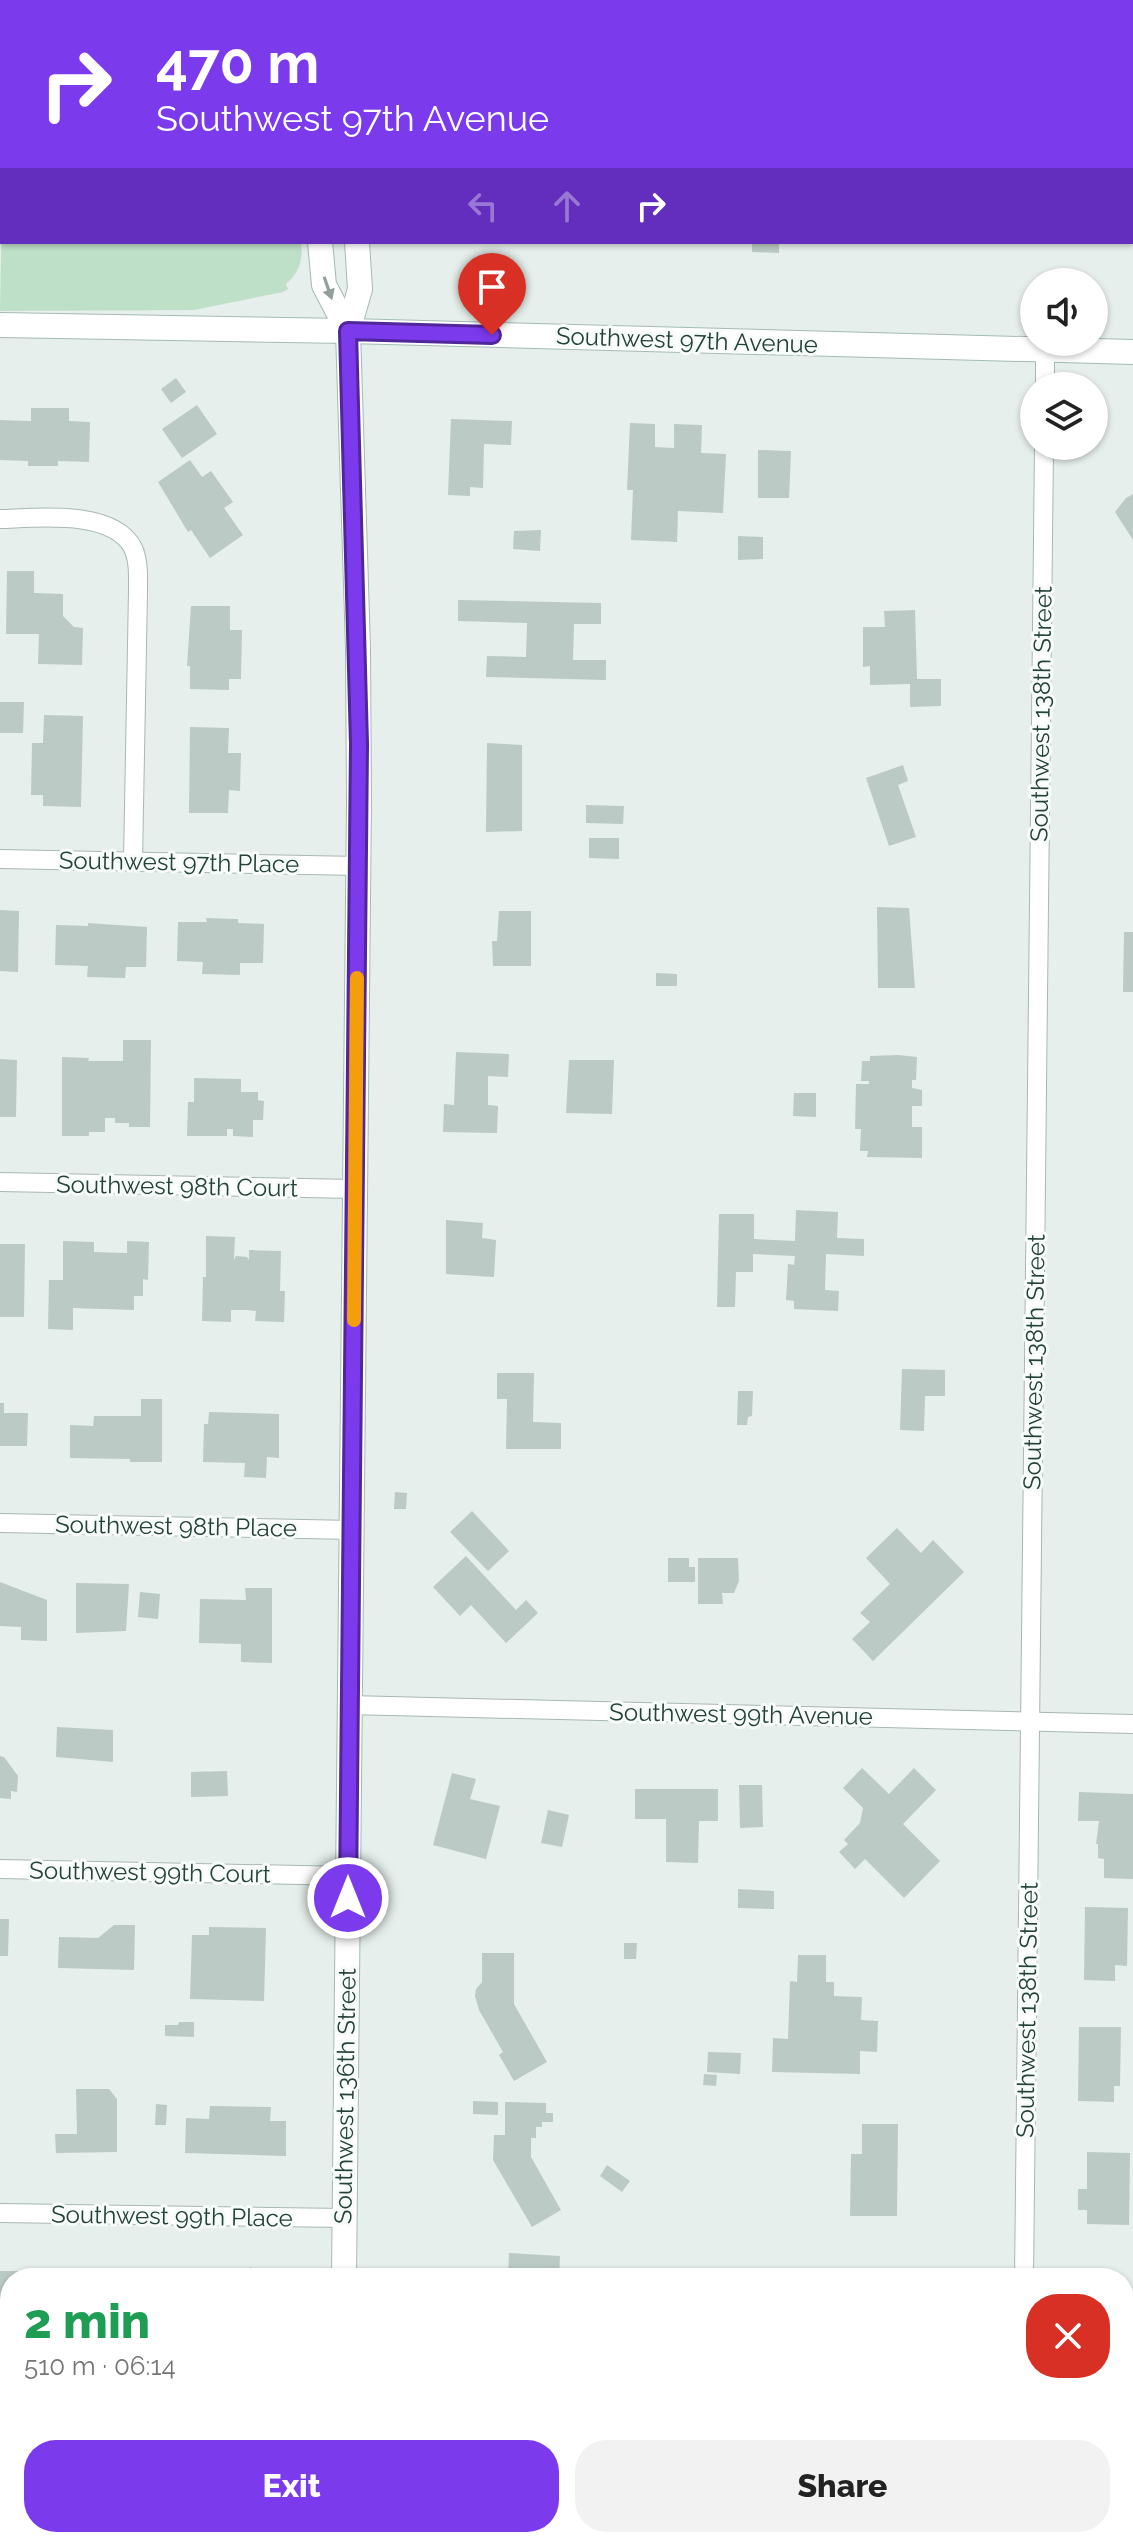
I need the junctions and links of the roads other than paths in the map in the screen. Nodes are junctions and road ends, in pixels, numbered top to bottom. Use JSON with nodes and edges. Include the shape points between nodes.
{"nodes":[{"id":1,"x":320,"y":244,"type":"edge"},
{"id":2,"x":357,"y":244,"type":"edge"},
{"id":3,"x":0,"y":325,"type":"edge"},
{"id":4,"x":348,"y":331,"type":"junction"},
{"id":5,"x":1020,"y":350,"type":"edge"},
{"id":6,"x":1108,"y":352,"type":"edge"},
{"id":7,"x":1133,"y":352,"type":"edge"},
{"id":8,"x":1044,"y":460,"type":"edge"},
{"id":9,"x":0,"y":519,"type":"edge"},
{"id":10,"x":0,"y":859,"type":"edge"},
{"id":11,"x":133,"y":861,"type":"junction"},
{"id":12,"x":359,"y":866,"type":"junction"},
{"id":13,"x":0,"y":1182,"type":"edge"},
{"id":14,"x":354,"y":1189,"type":"junction"},
{"id":15,"x":0,"y":1523,"type":"edge"},
{"id":16,"x":353,"y":1530,"type":"junction"},
{"id":17,"x":349,"y":1705,"type":"junction"},
{"id":18,"x":1030,"y":1722,"type":"junction"},
{"id":19,"x":1133,"y":1724,"type":"edge"},
{"id":20,"x":0,"y":1869,"type":"edge"},
{"id":21,"x":348,"y":1876,"type":"junction"},
{"id":22,"x":0,"y":2213,"type":"edge"},
{"id":23,"x":344,"y":2218,"type":"junction"},
{"id":24,"x":344,"y":2268,"type":"edge"},
{"id":25,"x":1024,"y":2268,"type":"edge"}],
"edges":[{"from":1,"to":4,"type":"street","name":"Southwest 136th Street","one_way":true,"via":[[324,285]]},
{"from":2,"to":4,"type":"street","name":"Southwest 136th Street","via":[[360,289]]},
{"from":3,"to":4,"type":"street","name":"Southwest 97th Avenue"},
{"from":4,"to":5,"type":"street","name":"Southwest 97th Avenue"},
{"from":4,"to":12,"type":"street","name":"Southwest 136th Street"},
{"from":6,"to":7,"type":"street","name":"Southwest 97th Avenue"},
{"from":8,"to":18,"type":"street","name":"Southwest 138th Street"},
{"from":9,"to":11,"type":"street","via":[[65,518],[109,526],[129,542],[135,555]]},
{"from":10,"to":11,"type":"street","name":"Southwest 97th Place"},
{"from":11,"to":12,"type":"street","name":"Southwest 97th Place"},
{"from":12,"to":14,"type":"street","name":"Southwest 136th Street"},
{"from":13,"to":14,"type":"street","name":"Southwest 98th Court"},
{"from":14,"to":16,"type":"street","name":"Southwest 136th Street"},
{"from":15,"to":16,"type":"street","name":"Southwest 98th Place"},
{"from":16,"to":17,"type":"street","name":"Southwest 136th Street"},
{"from":17,"to":18,"type":"street","name":"Southwest 99th Avenue"},
{"from":17,"to":21,"type":"street","name":"Southwest 136th Street"},
{"from":18,"to":19,"type":"street","name":"Southwest 99th Avenue"},
{"from":18,"to":25,"type":"street","name":"Southwest 138th Street"},
{"from":20,"to":21,"type":"street","name":"Southwest 99th Court"},
{"from":21,"to":23,"type":"street","name":"Southwest 136th Street"},
{"from":22,"to":23,"type":"street","name":"Southwest 99th Place"},
{"from":23,"to":24,"type":"street","name":"Southwest 136th Street"}]}
